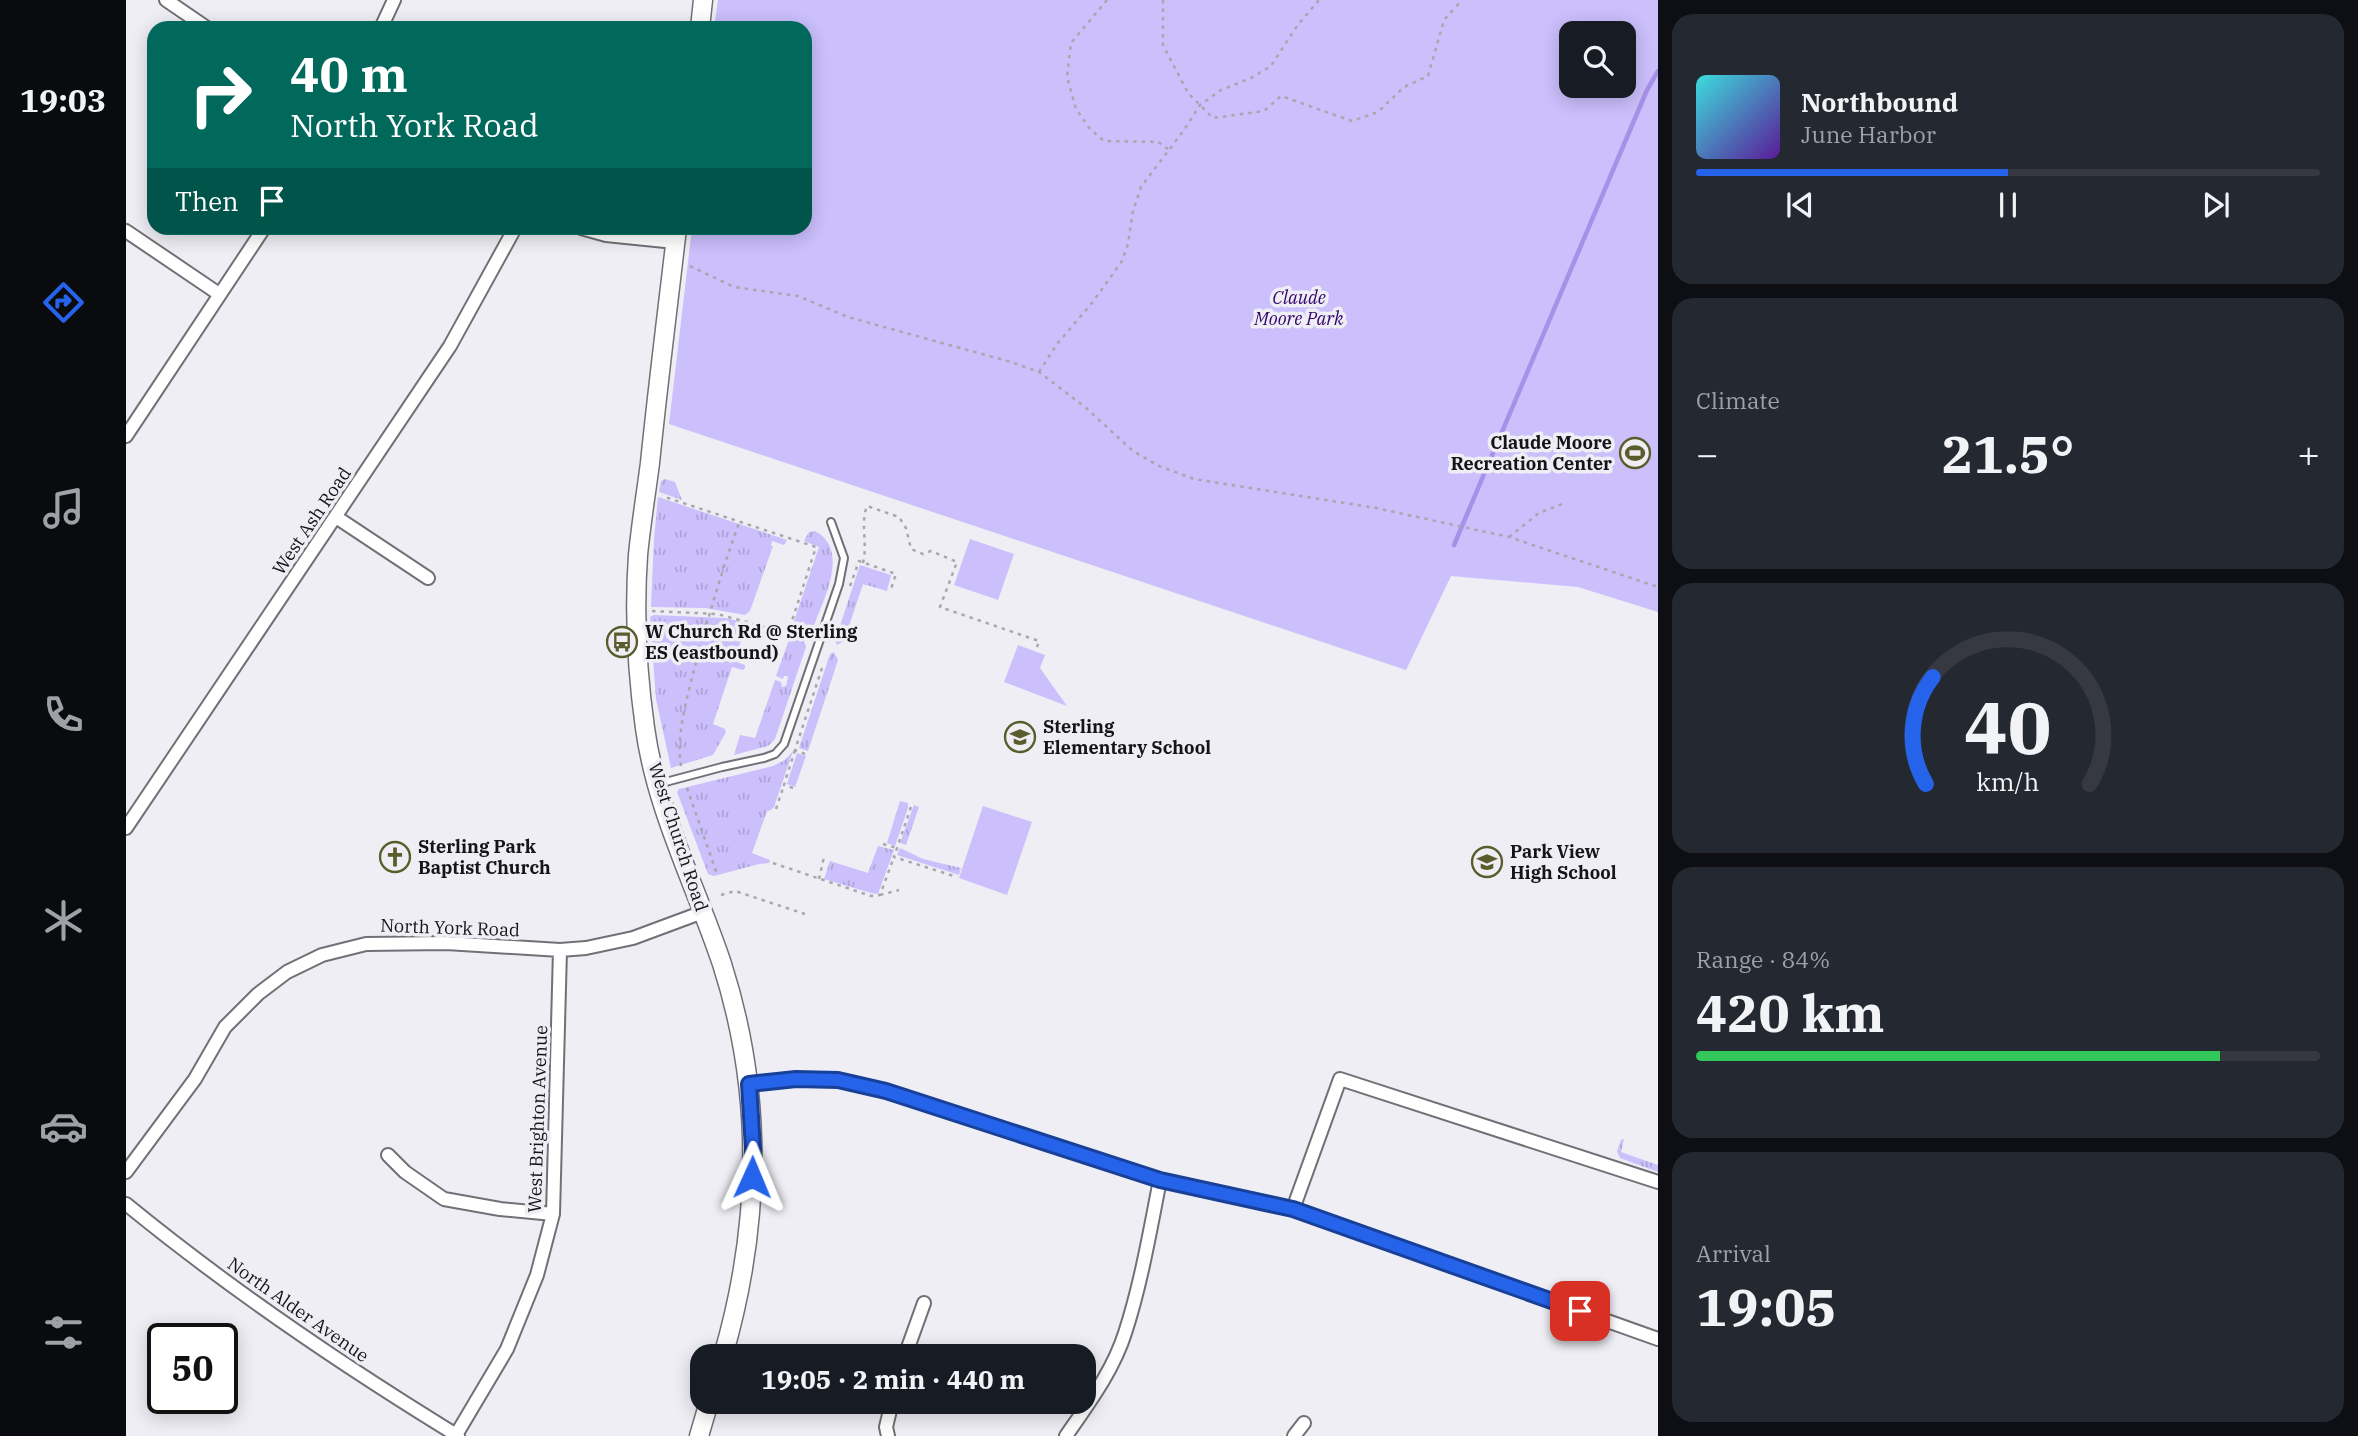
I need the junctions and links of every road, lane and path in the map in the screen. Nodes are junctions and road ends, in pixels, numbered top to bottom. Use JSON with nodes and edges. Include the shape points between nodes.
{"nodes":[{"id":1,"x":166,"y":0,"type":"edge"},
{"id":2,"x":394,"y":0,"type":"edge"},
{"id":3,"x":704,"y":0,"type":"edge"},
{"id":4,"x":1107,"y":0,"type":"edge"},
{"id":5,"x":1163,"y":0,"type":"edge"},
{"id":6,"x":1319,"y":0,"type":"edge"},
{"id":7,"x":1462,"y":0,"type":"edge"},
{"id":8,"x":197,"y":21,"type":"edge"},
{"id":9,"x":384,"y":21,"type":"edge"},
{"id":10,"x":701,"y":21,"type":"edge"},
{"id":11,"x":1200,"y":105,"type":"junction"},
{"id":12,"x":1168,"y":149,"type":"junction"},
{"id":13,"x":126,"y":231,"type":"edge"},
{"id":14,"x":259,"y":235,"type":"edge"},
{"id":15,"x":511,"y":235,"type":"edge"},
{"id":16,"x":607,"y":235,"type":"edge"},
{"id":17,"x":676,"y":235,"type":"edge"},
{"id":18,"x":683,"y":264,"type":"dead end"},
{"id":19,"x":219,"y":294,"type":"junction"},
{"id":20,"x":1039,"y":372,"type":"junction"},
{"id":21,"x":126,"y":436,"type":"edge"},
{"id":22,"x":658,"y":495,"type":"dead end"},
{"id":23,"x":1562,"y":504,"type":"dead end"},
{"id":24,"x":336,"y":517,"type":"junction"},
{"id":25,"x":740,"y":522,"type":"junction"},
{"id":26,"x":831,"y":522,"type":"dead end"},
{"id":27,"x":1509,"y":537,"type":"junction"},
{"id":28,"x":863,"y":563,"type":"junction"},
{"id":29,"x":428,"y":578,"type":"dead end"},
{"id":30,"x":850,"y":586,"type":"dead end"},
{"id":31,"x":1658,"y":587,"type":"edge"},
{"id":32,"x":891,"y":589,"type":"dead end"},
{"id":33,"x":649,"y":611,"type":"dead end"},
{"id":34,"x":709,"y":614,"type":"junction"},
{"id":35,"x":788,"y":633,"type":"junction"},
{"id":36,"x":806,"y":639,"type":"dead end"},
{"id":37,"x":1036,"y":650,"type":"dead end"},
{"id":38,"x":825,"y":659,"type":"dead end"},
{"id":39,"x":796,"y":751,"type":"junction"},
{"id":40,"x":805,"y":754,"type":"dead end"},
{"id":41,"x":681,"y":766,"type":"dead end"},
{"id":42,"x":658,"y":784,"type":"junction"},
{"id":43,"x":784,"y":785,"type":"junction"},
{"id":44,"x":793,"y":788,"type":"dead end"},
{"id":45,"x":687,"y":789,"type":"dead end"},
{"id":46,"x":911,"y":807,"type":"dead end"},
{"id":47,"x":776,"y":809,"type":"dead end"},
{"id":48,"x":126,"y":828,"type":"edge"},
{"id":49,"x":883,"y":844,"type":"dead end"},
{"id":50,"x":897,"y":846,"type":"junction"},
{"id":51,"x":904,"y":847,"type":"dead end"},
{"id":52,"x":824,"y":857,"type":"dead end"},
{"id":53,"x":894,"y":857,"type":"junction"},
{"id":54,"x":773,"y":863,"type":"dead end"},
{"id":55,"x":717,"y":874,"type":"dead end"},
{"id":56,"x":957,"y":877,"type":"dead end"},
{"id":57,"x":819,"y":879,"type":"junction"},
{"id":58,"x":899,"y":890,"type":"dead end"},
{"id":59,"x":721,"y":895,"type":"dead end"},
{"id":60,"x":880,"y":895,"type":"junction"},
{"id":61,"x":703,"y":912,"type":"junction"},
{"id":62,"x":805,"y":914,"type":"dead end"},
{"id":63,"x":560,"y":950,"type":"junction"},
{"id":64,"x":749,"y":1084,"type":"junction"},
{"id":65,"x":388,"y":1155,"type":"dead end"},
{"id":66,"x":126,"y":1172,"type":"edge"},
{"id":67,"x":1160,"y":1180,"type":"junction"},
{"id":68,"x":1658,"y":1182,"type":"edge"},
{"id":69,"x":126,"y":1204,"type":"edge"},
{"id":70,"x":1293,"y":1209,"type":"junction"},
{"id":71,"x":554,"y":1214,"type":"junction"},
{"id":72,"x":924,"y":1303,"type":"dead end"},
{"id":73,"x":1658,"y":1339,"type":"edge"},
{"id":74,"x":726,"y":1344,"type":"edge"},
{"id":75,"x":909,"y":1344,"type":"edge"},
{"id":76,"x":705,"y":1414,"type":"edge"},
{"id":77,"x":889,"y":1414,"type":"edge"},
{"id":78,"x":1304,"y":1423,"type":"dead end"},
{"id":79,"x":457,"y":1436,"type":"edge"},
{"id":80,"x":699,"y":1436,"type":"edge"},
{"id":81,"x":888,"y":1436,"type":"edge"},
{"id":82,"x":1066,"y":1436,"type":"edge"},
{"id":83,"x":1294,"y":1436,"type":"edge"}],
"edges":[{"from":1,"to":8,"type":"street"},
{"from":2,"to":9,"type":"street"},
{"from":3,"to":10,"type":"main road"},
{"from":4,"to":12,"type":"path","via":[[1071,43],[1067,77],[1076,109],[1104,141],[1158,142]]},
{"from":5,"to":11,"type":"path","via":[[1163,45],[1188,93]]},
{"from":6,"to":11,"type":"path","via":[[1271,66]]},
{"from":7,"to":11,"type":"path","via":[[1444,20],[1428,76],[1404,87],[1378,112],[1352,121],[1281,96],[1264,111],[1213,118]]},
{"from":11,"to":12,"type":"path"},
{"from":12,"to":20,"type":"path","via":[[1141,187],[1122,261]]},
{"from":13,"to":19,"type":"street"},
{"from":14,"to":19,"type":"street"},
{"from":15,"to":24,"type":"street","name":"West Ash Road","via":[[450,346]]},
{"from":16,"to":17,"type":"street"},
{"from":17,"to":42,"type":"main road","name":"West Church Road","via":[[638,555],[636,611],[645,731]]},
{"from":18,"to":20,"type":"path","via":[[734,287],[798,296],[848,317]]},
{"from":19,"to":21,"type":"street"},
{"from":20,"to":27,"type":"path","via":[[1133,451],[1194,479],[1376,508]]},
{"from":22,"to":25,"type":"path"},
{"from":23,"to":27,"type":"path","via":[[1539,513]]},
{"from":24,"to":29,"type":"street"},
{"from":24,"to":48,"type":"street","name":"West Ash Road"},
{"from":25,"to":34,"type":"path"},
{"from":25,"to":35,"type":"path","via":[[816,547]]},
{"from":26,"to":42,"type":"lane","via":[[844,558],[839,584],[784,744],[764,758]]},
{"from":27,"to":31,"type":"path"},
{"from":28,"to":30,"type":"path","via":[[859,561]]},
{"from":28,"to":32,"type":"path","via":[[895,574]]},
{"from":28,"to":37,"type":"path","via":[[867,506],[899,517],[911,549],[923,554],[931,551],[957,562],[940,607],[1039,641]]},
{"from":33,"to":34,"type":"path"},
{"from":34,"to":35,"type":"path"},
{"from":34,"to":41,"type":"path","via":[[687,698]]},
{"from":35,"to":36,"type":"path"},
{"from":38,"to":39,"type":"path"},
{"from":39,"to":40,"type":"path"},
{"from":39,"to":43,"type":"path"},
{"from":42,"to":61,"type":"main road","name":"West Church Road"},
{"from":43,"to":44,"type":"path"},
{"from":43,"to":47,"type":"path"},
{"from":45,"to":55,"type":"path"},
{"from":46,"to":50,"type":"path"},
{"from":49,"to":50,"type":"path"},
{"from":50,"to":51,"type":"path"},
{"from":50,"to":53,"type":"path"},
{"from":52,"to":57,"type":"path"},
{"from":53,"to":56,"type":"path"},
{"from":53,"to":60,"type":"path"},
{"from":54,"to":57,"type":"path"},
{"from":57,"to":60,"type":"path"},
{"from":58,"to":60,"type":"path"},
{"from":59,"to":62,"type":"path","via":[[735,891]]},
{"from":61,"to":63,"type":"street","name":"North York Road","via":[[633,937]]},
{"from":61,"to":64,"type":"main road","name":"West Church Road","via":[[731,998]]},
{"from":63,"to":66,"type":"street","name":"North York Road","via":[[366,944],[322,955],[287,972],[225,1027],[195,1079]]},
{"from":63,"to":71,"type":"street","name":"West Brighton Avenue"},
{"from":64,"to":67,"type":"street","via":[[838,1080],[886,1091]]},
{"from":64,"to":74,"type":"main road","name":"West Church Road","via":[[753,1149],[750,1233]]},
{"from":65,"to":71,"type":"street","via":[[444,1199]]},
{"from":67,"to":70,"type":"street"},
{"from":67,"to":82,"type":"street","via":[[1125,1334],[1092,1400]]},
{"from":68,"to":70,"type":"street","via":[[1340,1079]]},
{"from":69,"to":79,"type":"street","name":"North Alder Avenue","via":[[279,1322]]},
{"from":70,"to":73,"type":"street"},
{"from":71,"to":79,"type":"street","name":"West Brighton Avenue","via":[[537,1275],[507,1349]]},
{"from":72,"to":75,"type":"street"},
{"from":76,"to":80,"type":"main road"},
{"from":77,"to":81,"type":"street"},
{"from":78,"to":83,"type":"street"}]}
